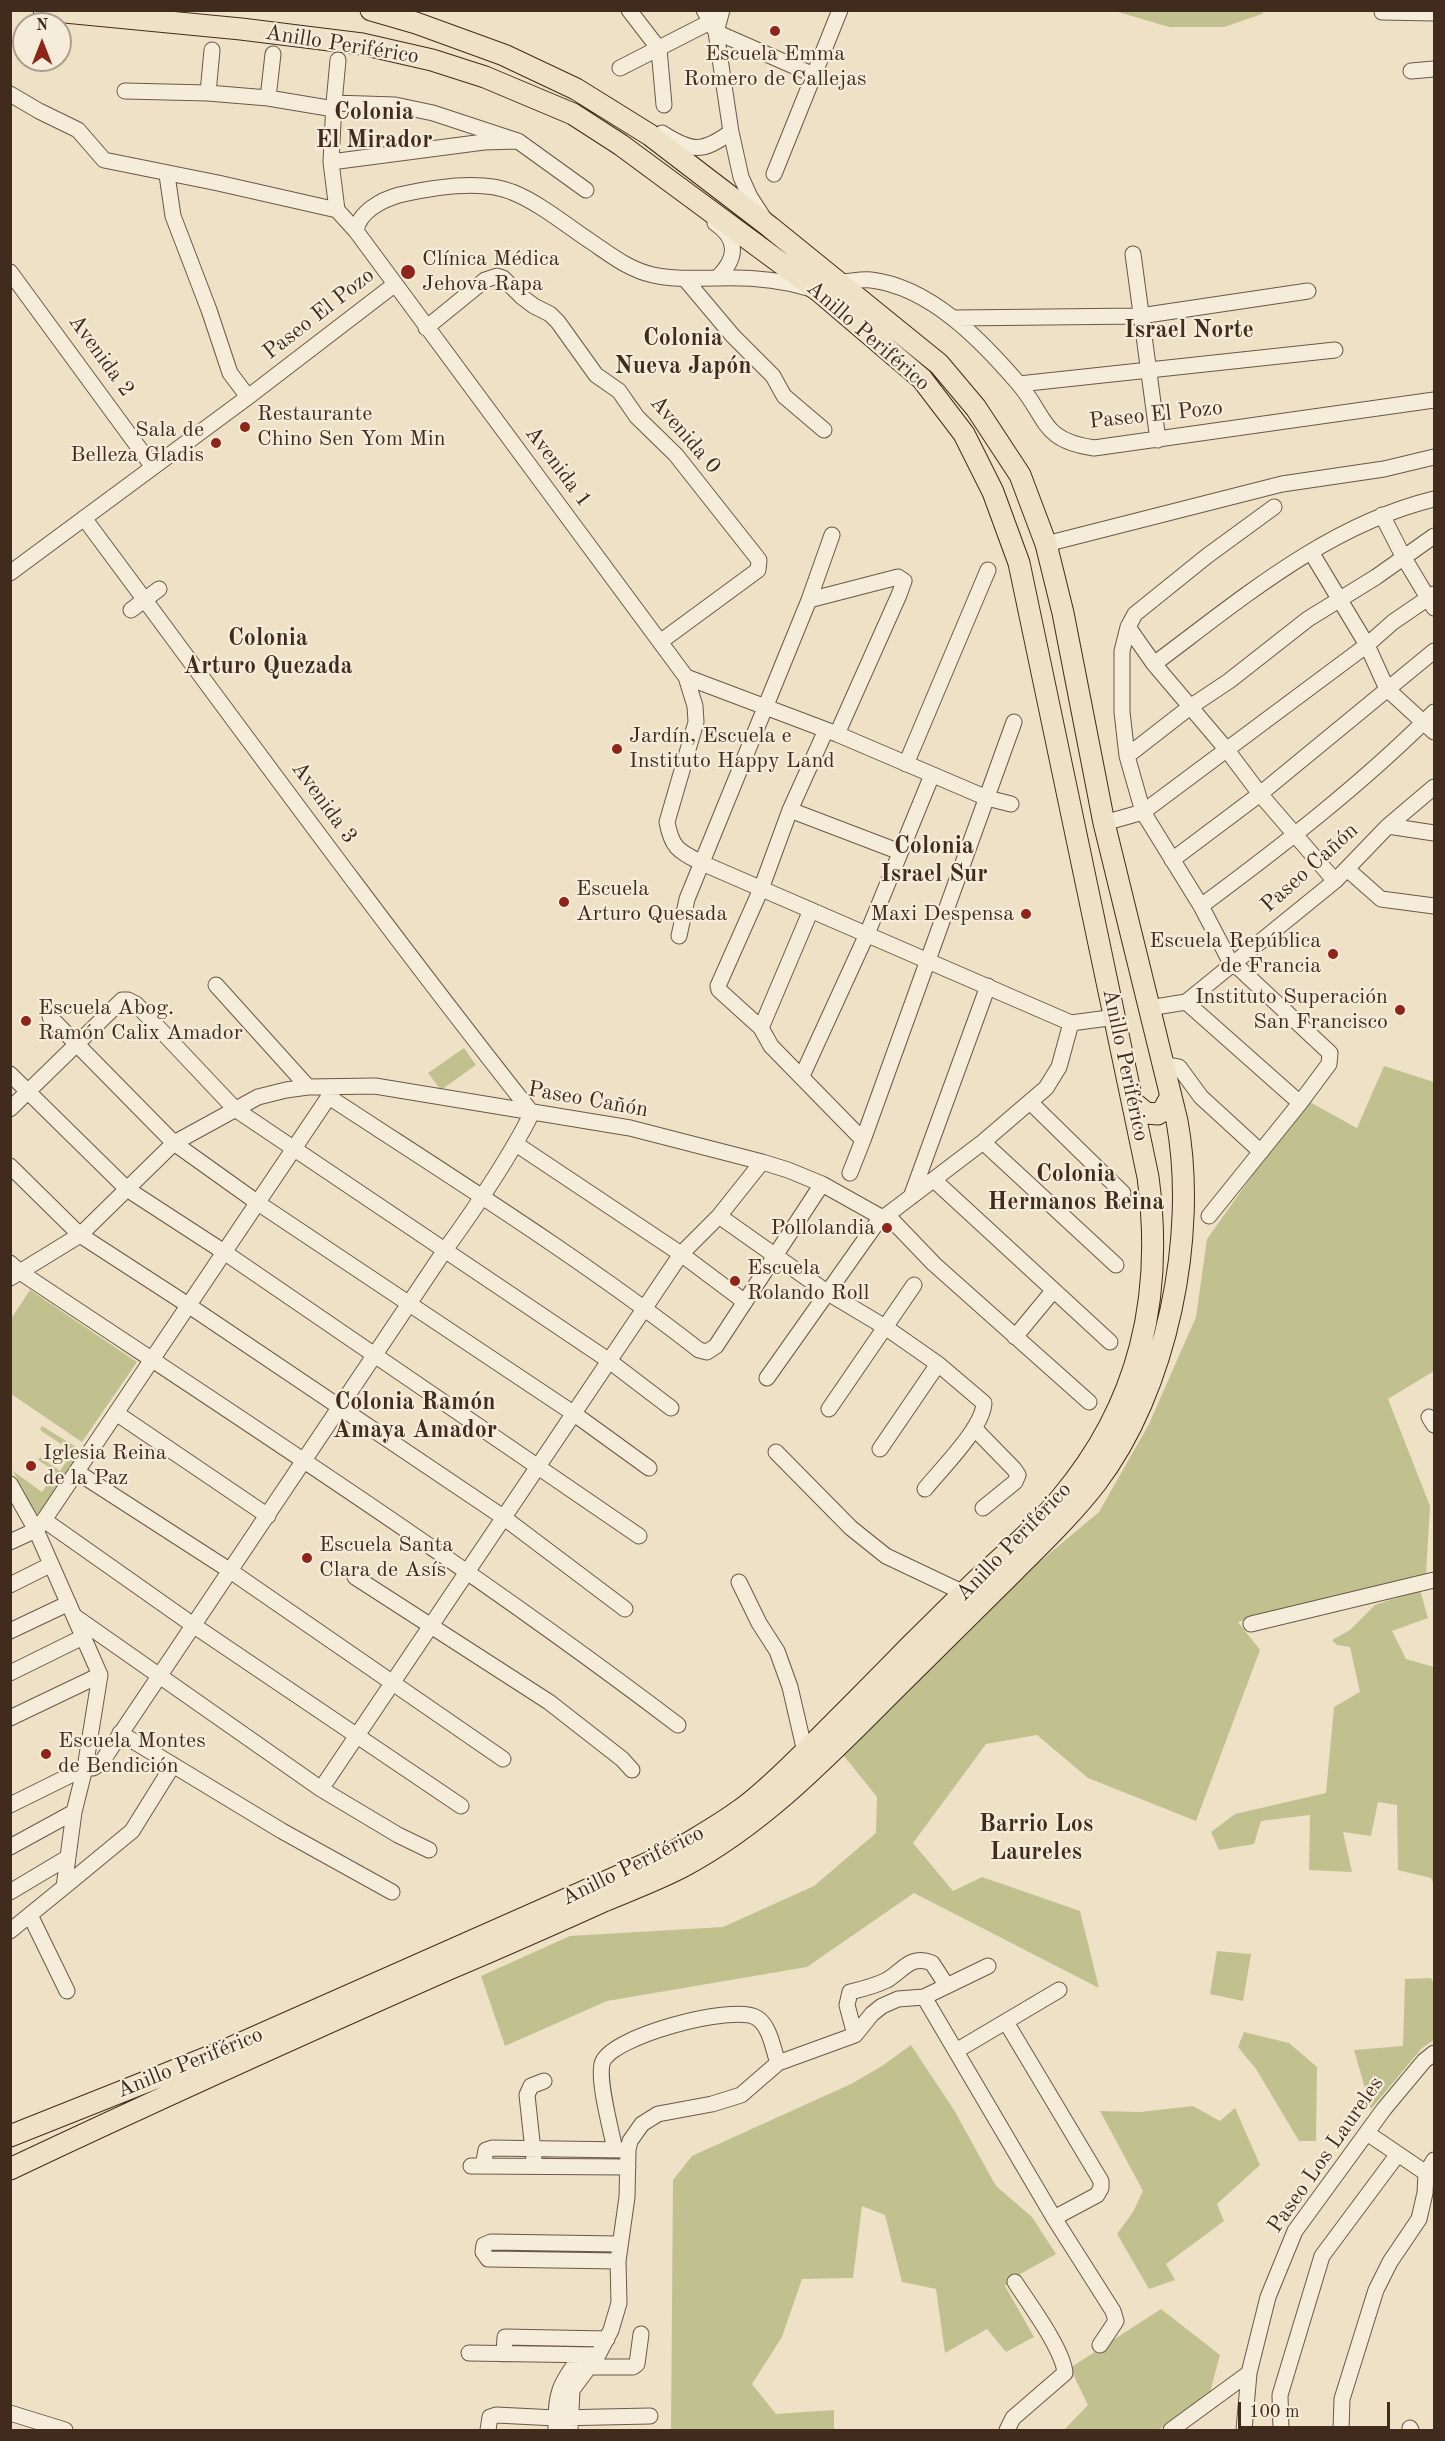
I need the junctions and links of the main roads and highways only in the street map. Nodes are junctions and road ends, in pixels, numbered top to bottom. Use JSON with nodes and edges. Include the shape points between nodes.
{"nodes":[{"id":1,"x":44,"y":10,"type":"edge"},
{"id":2,"x":371,"y":10,"type":"edge"},
{"id":3,"x":236,"y":20,"type":"edge"},
{"id":4,"x":829,"y":287,"type":"junction"},
{"id":5,"x":1090,"y":746,"type":"junction"},
{"id":6,"x":1059,"y":752,"type":"junction"},
{"id":7,"x":1171,"y":1096,"type":"junction"},
{"id":8,"x":1134,"y":1103,"type":"junction"},
{"id":9,"x":10,"y":2136,"type":"edge"},
{"id":10,"x":10,"y":2169,"type":"edge"}],
"edges":[{"from":1,"to":3,"type":"highway","name":"Anillo Periférico"},
{"from":2,"to":4,"type":"highway","name":"Anillo Periférico","via":[[416,22],[504,55],[576,89],[650,135],[770,227]]},
{"from":3,"to":4,"type":"highway","name":"Anillo Periférico","via":[[432,60],[530,94],[573,114]]},
{"from":4,"to":5,"type":"highway","name":"Anillo Periférico","via":[[939,364],[976,408],[1020,475],[1046,544]]},
{"from":4,"to":6,"type":"highway","name":"Anillo Periférico","via":[[922,379],[964,434],[993,492],[1019,563]]},
{"from":5,"to":6,"type":"highway","via":[[1084,740],[1069,739]]},
{"from":5,"to":7,"type":"highway","name":"Anillo Periférico","via":[[1104,823]]},
{"from":6,"to":8,"type":"highway","name":"Anillo Periférico"},
{"from":7,"to":8,"type":"highway","via":[[1158,1114],[1146,1113]]},
{"from":7,"to":10,"type":"highway","name":"Anillo Periférico","via":[[1181,1140],[1185,1201],[1178,1275],[1155,1366],[1115,1454],[1097,1482],[1035,1550],[817,1766],[757,1820],[681,1867]]},
{"from":8,"to":9,"type":"highway","name":"Anillo Periférico","via":[[1148,1177],[1154,1246],[1151,1297],[1133,1371],[1121,1402],[1086,1466],[1060,1499],[805,1752],[740,1810],[675,1851],[221,2052]]}]}
